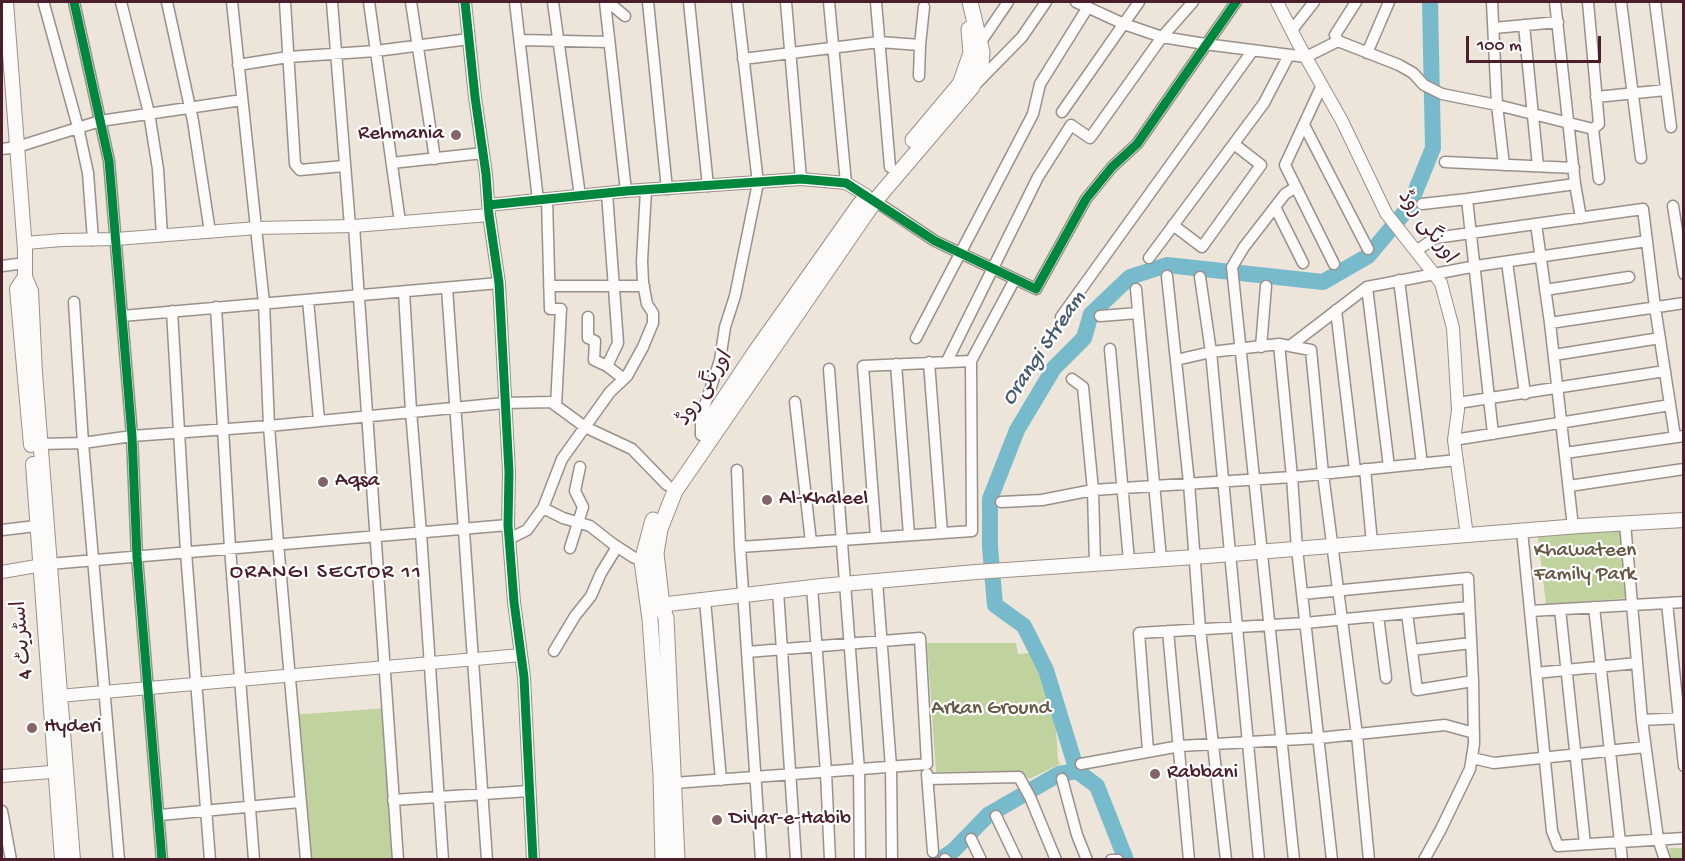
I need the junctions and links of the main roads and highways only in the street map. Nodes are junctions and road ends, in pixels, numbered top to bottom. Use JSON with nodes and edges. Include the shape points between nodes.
{"nodes":[{"id":1,"x":6,"y":2,"type":"edge"},
{"id":2,"x":960,"y":2,"type":"edge"},
{"id":3,"x":970,"y":2,"type":"edge"},
{"id":4,"x":870,"y":198,"type":"junction"},
{"id":5,"x":25,"y":270,"type":"junction"},
{"id":6,"x":1683,"y":520,"type":"edge"},
{"id":7,"x":44,"y":565,"type":"junction"},
{"id":8,"x":659,"y":610,"type":"junction"},
{"id":9,"x":61,"y":771,"type":"junction"},
{"id":10,"x":62,"y":860,"type":"edge"},
{"id":11,"x":74,"y":860,"type":"edge"},
{"id":12,"x":663,"y":860,"type":"edge"},
{"id":13,"x":677,"y":860,"type":"edge"}],
"edges":[{"from":1,"to":5,"type":"main road","name":"اسٹریٹ 4"},
{"from":2,"to":4,"type":"main road","name":"اورنگی روڈ","via":[[971,42],[960,84],[890,167]]},
{"from":3,"to":4,"type":"main road","via":[[982,52],[972,87]]},
{"from":4,"to":8,"type":"main road","via":[[675,491],[660,529],[656,553]]},
{"from":4,"to":8,"type":"main road","name":"اورنگی روڈ","via":[[756,351],[667,485],[642,561]]},
{"from":5,"to":7,"type":"main road","name":"اسٹریٹ 4","via":[[32,291]]},
{"from":5,"to":7,"type":"main road","name":"اسٹریٹ 4","via":[[16,289],[36,526]]},
{"from":6,"to":8,"type":"main road","via":[[976,572],[744,595]]},
{"from":7,"to":9,"type":"main road","name":"اسٹریٹ 4"},
{"from":7,"to":9,"type":"main road","name":"اسٹریٹ 4","via":[[59,696]]},
{"from":8,"to":12,"type":"main road","name":"اورنگی روڈ"},
{"from":8,"to":13,"type":"main road","name":"اورنگی روڈ"},
{"from":9,"to":10,"type":"main road","name":"اسٹریٹ 4"},
{"from":9,"to":11,"type":"main road","name":"اسٹریٹ 4"}]}
